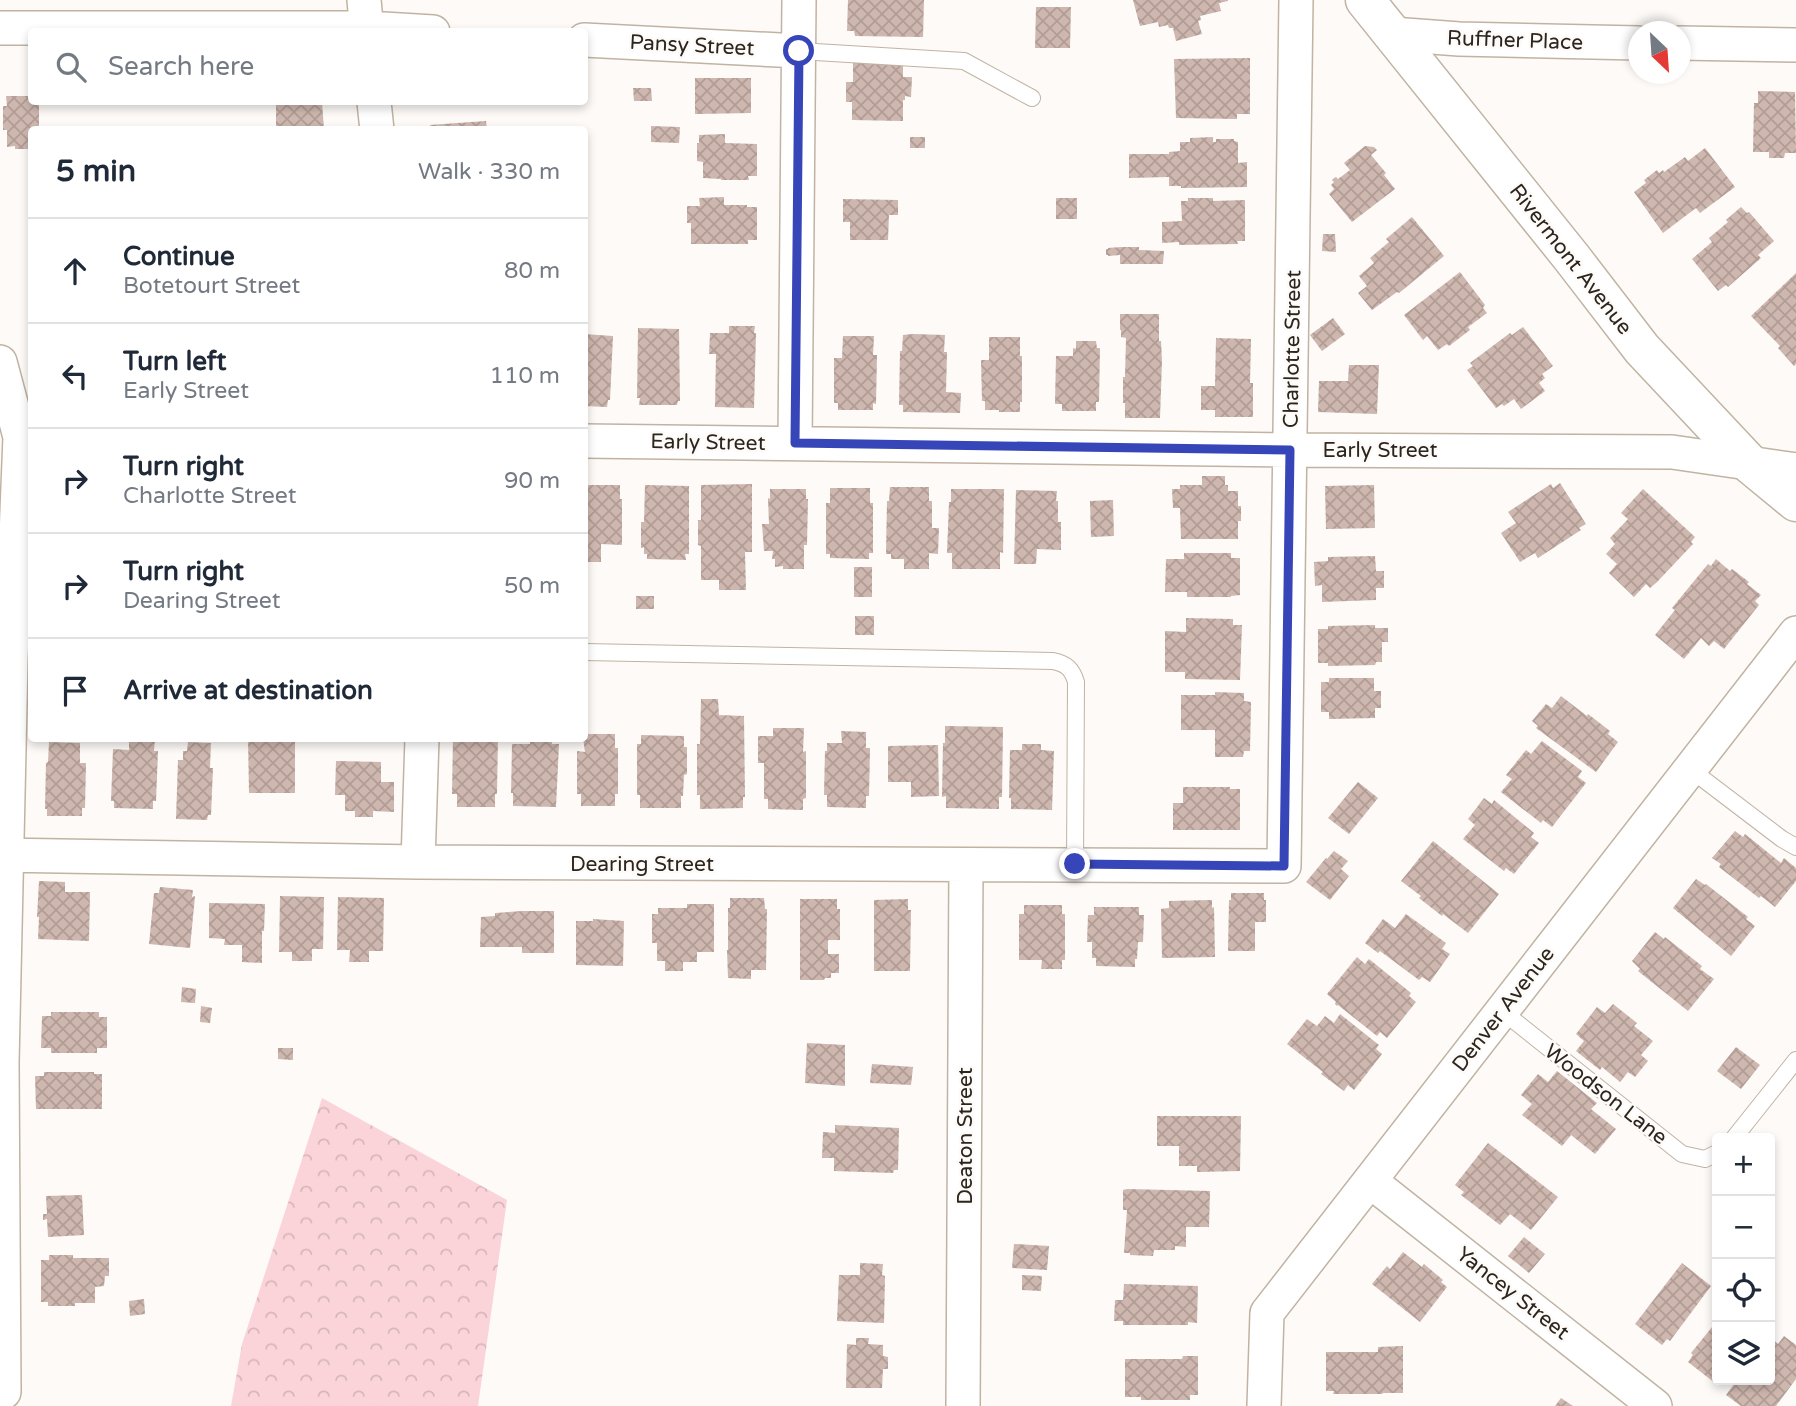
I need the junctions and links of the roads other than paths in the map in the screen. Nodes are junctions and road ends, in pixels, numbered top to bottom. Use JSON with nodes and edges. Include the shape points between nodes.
{"nodes":[{"id":1,"x":799,"y":0,"type":"edge"},
{"id":2,"x":1296,"y":0,"type":"edge"},
{"id":3,"x":1364,"y":0,"type":"edge"},
{"id":4,"x":366,"y":20,"type":"edge"},
{"id":5,"x":0,"y":28,"type":"edge"},
{"id":6,"x":411,"y":28,"type":"edge"},
{"id":7,"x":1392,"y":34,"type":"junction"},
{"id":8,"x":588,"y":40,"type":"edge"},
{"id":9,"x":1628,"y":43,"type":"edge"},
{"id":10,"x":1691,"y":43,"type":"edge"},
{"id":11,"x":1796,"y":45,"type":"edge"},
{"id":12,"x":799,"y":51,"type":"junction"},
{"id":13,"x":1032,"y":98,"type":"dead end"},
{"id":14,"x":374,"y":105,"type":"edge"},
{"id":15,"x":376,"y":126,"type":"edge"},
{"id":16,"x":0,"y":362,"type":"edge"},
{"id":17,"x":17,"y":437,"type":"edge"},
{"id":18,"x":588,"y":441,"type":"edge"},
{"id":19,"x":795,"y":443,"type":"junction"},
{"id":20,"x":1290,"y":450,"type":"junction"},
{"id":21,"x":1751,"y":465,"type":"junction"},
{"id":22,"x":1796,"y":470,"type":"edge"},
{"id":23,"x":1796,"y":502,"type":"edge"},
{"id":24,"x":1796,"y":633,"type":"edge"},
{"id":25,"x":588,"y":652,"type":"edge"},
{"id":26,"x":6,"y":660,"type":"edge"},
{"id":27,"x":422,"y":742,"type":"edge"},
{"id":28,"x":1690,"y":769,"type":"junction"},
{"id":29,"x":1796,"y":847,"type":"edge"},
{"id":30,"x":4,"y":855,"type":"edge"},
{"id":31,"x":418,"y":862,"type":"junction"},
{"id":32,"x":1075,"y":864,"type":"junction"},
{"id":33,"x":966,"y":866,"type":"junction"},
{"id":34,"x":1284,"y":866,"type":"joint"},
{"id":35,"x":1502,"y":1011,"type":"junction"},
{"id":36,"x":1796,"y":1060,"type":"edge"},
{"id":37,"x":1,"y":1063,"type":"edge"},
{"id":38,"x":1738,"y":1133,"type":"edge"},
{"id":39,"x":1712,"y":1155,"type":"edge"},
{"id":40,"x":1370,"y":1181,"type":"junction"},
{"id":41,"x":2,"y":1235,"type":"edge"},
{"id":42,"x":4,"y":1392,"type":"dead end"},
{"id":43,"x":963,"y":1406,"type":"edge"},
{"id":44,"x":1264,"y":1406,"type":"edge"},
{"id":45,"x":1655,"y":1406,"type":"edge"}],
"edges":[{"from":1,"to":12,"type":"street"},
{"from":2,"to":20,"type":"street","name":"Charlotte Street"},
{"from":3,"to":7,"type":"main road","name":"Rivermont Avenue"},
{"from":4,"to":5,"type":"street"},
{"from":4,"to":6,"type":"street"},
{"from":7,"to":9,"type":"street","name":"Ruffner Place"},
{"from":7,"to":21,"type":"main road","name":"Rivermont Avenue","via":[[1642,349]]},
{"from":8,"to":12,"type":"street","name":"Pansy Street"},
{"from":10,"to":11,"type":"street"},
{"from":12,"to":13,"type":"lane","via":[[964,61]]},
{"from":12,"to":19,"type":"street"},
{"from":14,"to":15,"type":"street"},
{"from":16,"to":17,"type":"street"},
{"from":17,"to":26,"type":"street"},
{"from":18,"to":19,"type":"street","name":"Early Street"},
{"from":19,"to":20,"type":"street","name":"Early Street"},
{"from":20,"to":21,"type":"street","name":"Early Street","via":[[1672,452]]},
{"from":20,"to":34,"type":"street","name":"Charlotte Street"},
{"from":21,"to":22,"type":"street","name":"Early Street"},
{"from":21,"to":23,"type":"main road","name":"Rivermont Avenue"},
{"from":24,"to":28,"type":"street","name":"Denver Avenue"},
{"from":25,"to":32,"type":"lane","via":[[1064,663],[1076,682]]},
{"from":26,"to":30,"type":"street"},
{"from":27,"to":31,"type":"street"},
{"from":28,"to":29,"type":"lane"},
{"from":28,"to":35,"type":"street","name":"Denver Avenue"},
{"from":30,"to":31,"type":"street","name":"Dearing Street"},
{"from":30,"to":37,"type":"street"},
{"from":31,"to":33,"type":"street","name":"Dearing Street"},
{"from":32,"to":33,"type":"street","name":"Dearing Street"},
{"from":32,"to":34,"type":"street","name":"Dearing Street"},
{"from":33,"to":43,"type":"street","name":"Deaton Street"},
{"from":35,"to":39,"type":"lane","name":"Woodson Lane","via":[[1682,1154],[1704,1159]]},
{"from":35,"to":40,"type":"street","name":"Denver Avenue"},
{"from":36,"to":38,"type":"lane"},
{"from":37,"to":41,"type":"street"},
{"from":40,"to":44,"type":"street","name":"Denver Avenue","via":[[1267,1313]]},
{"from":40,"to":45,"type":"street","name":"Yancey Street"},
{"from":41,"to":42,"type":"street"}]}
